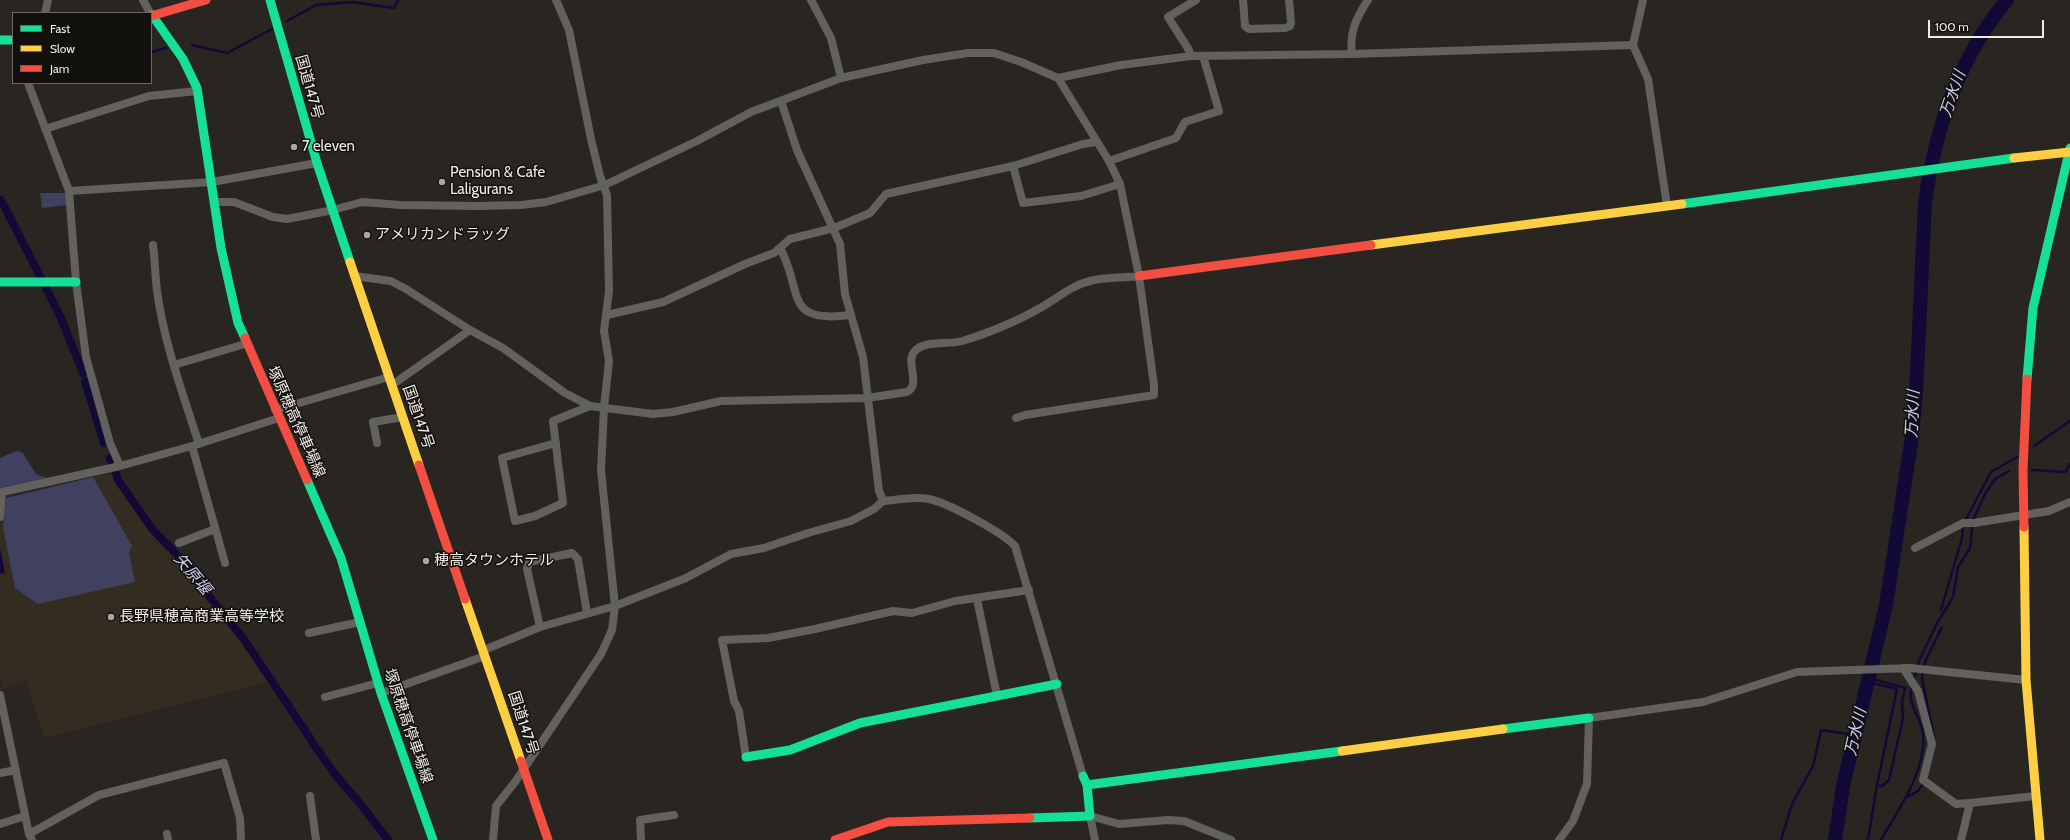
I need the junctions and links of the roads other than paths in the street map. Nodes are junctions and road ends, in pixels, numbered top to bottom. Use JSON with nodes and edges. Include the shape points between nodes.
{"nodes":[{"id":1,"x":48,"y":0,"type":"edge"},
{"id":2,"x":143,"y":0,"type":"edge"},
{"id":3,"x":206,"y":0,"type":"edge"},
{"id":4,"x":270,"y":0,"type":"edge"},
{"id":5,"x":556,"y":0,"type":"edge"},
{"id":6,"x":811,"y":0,"type":"edge"},
{"id":7,"x":1196,"y":0,"type":"edge"},
{"id":8,"x":1243,"y":0,"type":"edge"},
{"id":9,"x":1289,"y":0,"type":"edge"},
{"id":10,"x":1368,"y":0,"type":"edge"},
{"id":11,"x":1643,"y":0,"type":"edge"},
{"id":12,"x":45,"y":12,"type":"edge"},
{"id":13,"x":150,"y":12,"type":"edge"},
{"id":14,"x":152,"y":14,"type":"edge"},
{"id":15,"x":152,"y":15,"type":"edge"},
{"id":16,"x":0,"y":40,"type":"edge"},
{"id":17,"x":12,"y":40,"type":"edge"},
{"id":18,"x":1633,"y":45,"type":"junction"},
{"id":19,"x":1352,"y":54,"type":"junction"},
{"id":20,"x":1191,"y":56,"type":"junction"},
{"id":21,"x":1203,"y":56,"type":"junction"},
{"id":22,"x":841,"y":78,"type":"junction"},
{"id":23,"x":1058,"y":78,"type":"junction"},
{"id":24,"x":28,"y":84,"type":"edge"},
{"id":25,"x":197,"y":91,"type":"junction"},
{"id":26,"x":781,"y":101,"type":"junction"},
{"id":27,"x":45,"y":129,"type":"junction"},
{"id":28,"x":1096,"y":142,"type":"junction"},
{"id":29,"x":2070,"y":151,"type":"edge"},
{"id":30,"x":1109,"y":161,"type":"junction"},
{"id":31,"x":317,"y":163,"type":"junction"},
{"id":32,"x":1013,"y":166,"type":"junction"},
{"id":33,"x":212,"y":182,"type":"junction"},
{"id":34,"x":1120,"y":184,"type":"junction"},
{"id":35,"x":605,"y":185,"type":"junction"},
{"id":36,"x":69,"y":191,"type":"junction"},
{"id":37,"x":214,"y":202,"type":"junction"},
{"id":38,"x":1667,"y":206,"type":"junction"},
{"id":39,"x":333,"y":210,"type":"junction"},
{"id":40,"x":834,"y":228,"type":"junction"},
{"id":41,"x":153,"y":245,"type":"dead end"},
{"id":42,"x":780,"y":248,"type":"junction"},
{"id":43,"x":354,"y":276,"type":"junction"},
{"id":44,"x":1139,"y":276,"type":"junction"},
{"id":45,"x":0,"y":282,"type":"edge"},
{"id":46,"x":76,"y":282,"type":"junction"},
{"id":47,"x":850,"y":315,"type":"junction"},
{"id":48,"x":606,"y":316,"type":"junction"},
{"id":49,"x":470,"y":330,"type":"junction"},
{"id":50,"x":246,"y":344,"type":"junction"},
{"id":51,"x":174,"y":365,"type":"junction"},
{"id":52,"x":391,"y":381,"type":"junction"},
{"id":53,"x":867,"y":398,"type":"junction"},
{"id":54,"x":590,"y":406,"type":"junction"},
{"id":55,"x":604,"y":407,"type":"junction"},
{"id":56,"x":277,"y":414,"type":"junction"},
{"id":57,"x":403,"y":417,"type":"junction"},
{"id":58,"x":1016,"y":418,"type":"dead end"},
{"id":59,"x":377,"y":443,"type":"dead end"},
{"id":60,"x":556,"y":444,"type":"junction"},
{"id":61,"x":196,"y":445,"type":"junction"},
{"id":62,"x":120,"y":466,"type":"junction"},
{"id":63,"x":1,"y":492,"type":"edge"},
{"id":64,"x":883,"y":500,"type":"junction"},
{"id":65,"x":2070,"y":502,"type":"edge"},
{"id":66,"x":2024,"y":516,"type":"junction"},
{"id":67,"x":0,"y":517,"type":"edge"},
{"id":68,"x":215,"y":529,"type":"junction"},
{"id":69,"x":179,"y":543,"type":"dead end"},
{"id":70,"x":1915,"y":548,"type":"dead end"},
{"id":71,"x":225,"y":563,"type":"dead end"},
{"id":72,"x":1029,"y":590,"type":"junction"},
{"id":73,"x":977,"y":599,"type":"junction"},
{"id":74,"x":614,"y":606,"type":"junction"},
{"id":75,"x":588,"y":612,"type":"junction"},
{"id":76,"x":360,"y":622,"type":"junction"},
{"id":77,"x":540,"y":627,"type":"junction"},
{"id":78,"x":309,"y":633,"type":"dead end"},
{"id":79,"x":484,"y":653,"type":"junction"},
{"id":80,"x":1906,"y":668,"type":"junction"},
{"id":81,"x":2026,"y":680,"type":"junction"},
{"id":82,"x":378,"y":683,"type":"junction"},
{"id":83,"x":1057,"y":684,"type":"junction"},
{"id":84,"x":381,"y":693,"type":"junction"},
{"id":85,"x":0,"y":695,"type":"edge"},
{"id":86,"x":997,"y":696,"type":"junction"},
{"id":87,"x":325,"y":697,"type":"dead end"},
{"id":88,"x":1589,"y":718,"type":"junction"},
{"id":89,"x":746,"y":757,"type":"joint"},
{"id":90,"x":16,"y":770,"type":"junction"},
{"id":91,"x":523,"y":770,"type":"junction"},
{"id":92,"x":0,"y":773,"type":"edge"},
{"id":93,"x":1083,"y":776,"type":"joint"},
{"id":94,"x":1087,"y":785,"type":"junction"},
{"id":95,"x":310,"y":796,"type":"dead end"},
{"id":96,"x":2036,"y":796,"type":"junction"},
{"id":97,"x":1970,"y":803,"type":"junction"},
{"id":98,"x":674,"y":815,"type":"dead end"},
{"id":99,"x":25,"y":816,"type":"junction"},
{"id":100,"x":1090,"y":816,"type":"junction"},
{"id":101,"x":0,"y":824,"type":"edge"},
{"id":102,"x":31,"y":837,"type":"edge"},
{"id":103,"x":241,"y":840,"type":"edge"},
{"id":104,"x":316,"y":840,"type":"edge"},
{"id":105,"x":433,"y":840,"type":"edge"},
{"id":106,"x":493,"y":840,"type":"edge"},
{"id":107,"x":548,"y":840,"type":"edge"},
{"id":108,"x":641,"y":840,"type":"edge"},
{"id":109,"x":835,"y":840,"type":"edge"},
{"id":110,"x":1095,"y":840,"type":"edge"},
{"id":111,"x":1231,"y":840,"type":"edge"},
{"id":112,"x":1559,"y":840,"type":"edge"},
{"id":113,"x":1960,"y":840,"type":"edge"},
{"id":114,"x":2040,"y":840,"type":"edge"}],
"edges":[{"from":1,"to":12,"type":"street"},
{"from":2,"to":13,"type":"street"},
{"from":3,"to":14,"type":"main road"},
{"from":4,"to":31,"type":"main road","name":"国道147号"},
{"from":5,"to":35,"type":"street","via":[[569,30],[591,138],[600,176]]},
{"from":6,"to":22,"type":"street","via":[[830,38]]},
{"from":7,"to":20,"type":"street","via":[[1168,17]]},
{"from":8,"to":9,"type":"street","via":[[1245,26],[1256,29],[1290,26]]},
{"from":10,"to":19,"type":"street","via":[[1354,22],[1350,41]]},
{"from":11,"to":18,"type":"street"},
{"from":15,"to":25,"type":"main road","name":"塚原穂高停車場線","via":[[188,67]]},
{"from":16,"to":17,"type":"main road"},
{"from":18,"to":19,"type":"street"},
{"from":18,"to":38,"type":"street","via":[[1649,84]]},
{"from":19,"to":21,"type":"street"},
{"from":20,"to":21,"type":"street"},
{"from":20,"to":23,"type":"street","via":[[1121,65]]},
{"from":21,"to":30,"type":"street","via":[[1219,110],[1185,122],[1176,138]]},
{"from":22,"to":23,"type":"street","via":[[923,60],[968,53],[994,53]]},
{"from":22,"to":26,"type":"street"},
{"from":23,"to":28,"type":"street"},
{"from":24,"to":27,"type":"street"},
{"from":25,"to":27,"type":"street","via":[[149,96]]},
{"from":25,"to":33,"type":"main road","name":"塚原穂高停車場線"},
{"from":26,"to":35,"type":"street","via":[[751,112]]},
{"from":26,"to":40,"type":"street","via":[[797,150]]},
{"from":27,"to":36,"type":"street"},
{"from":28,"to":30,"type":"street"},
{"from":28,"to":32,"type":"street"},
{"from":29,"to":38,"type":"main road"},
{"from":29,"to":66,"type":"main road","via":[[2033,308],[2023,470]]},
{"from":30,"to":34,"type":"street"},
{"from":31,"to":33,"type":"street"},
{"from":31,"to":39,"type":"main road","name":"国道147号"},
{"from":32,"to":34,"type":"street","via":[[1023,203],[1081,196]]},
{"from":32,"to":40,"type":"street","via":[[886,194],[870,213]]},
{"from":33,"to":36,"type":"street"},
{"from":33,"to":37,"type":"main road","name":"塚原穂高停車場線"},
{"from":34,"to":44,"type":"street"},
{"from":35,"to":39,"type":"street","via":[[546,202],[521,205],[409,205],[362,202]]},
{"from":35,"to":48,"type":"street","via":[[609,222],[609,290]]},
{"from":36,"to":46,"type":"street"},
{"from":37,"to":39,"type":"street","via":[[234,202],[273,217],[287,219]]},
{"from":37,"to":50,"type":"main road","name":"塚原穂高停車場線","via":[[231,299]]},
{"from":38,"to":44,"type":"main road"},
{"from":39,"to":43,"type":"main road","name":"国道147号"},
{"from":40,"to":42,"type":"street","via":[[790,239]]},
{"from":40,"to":47,"type":"street","via":[[840,244],[845,294]]},
{"from":41,"to":51,"type":"street","via":[[157,292]]},
{"from":42,"to":47,"type":"street","via":[[800,304],[806,312],[831,318]]},
{"from":42,"to":48,"type":"street","via":[[774,253],[663,302]]},
{"from":43,"to":49,"type":"street","via":[[391,281]]},
{"from":43,"to":52,"type":"main road","name":"国道147号"},
{"from":44,"to":53,"type":"street","via":[[1094,280],[1072,288],[1040,309],[985,332],[960,341],[919,348],[911,358],[912,389]]},
{"from":44,"to":58,"type":"street","via":[[1154,395]]},
{"from":45,"to":46,"type":"main road"},
{"from":46,"to":62,"type":"street","via":[[86,356],[110,443]]},
{"from":47,"to":53,"type":"street","via":[[863,357]]},
{"from":48,"to":55,"type":"street","via":[[604,331],[609,361]]},
{"from":49,"to":52,"type":"street"},
{"from":49,"to":54,"type":"street","via":[[504,348],[565,393]]},
{"from":50,"to":51,"type":"street"},
{"from":50,"to":56,"type":"main road","name":"塚原穂高停車場線"},
{"from":51,"to":61,"type":"street"},
{"from":52,"to":56,"type":"street"},
{"from":52,"to":57,"type":"main road","name":"国道147号"},
{"from":53,"to":55,"type":"street","via":[[720,401],[653,414]]},
{"from":53,"to":64,"type":"street","via":[[879,491]]},
{"from":54,"to":55,"type":"street"},
{"from":54,"to":60,"type":"street","via":[[553,421]]},
{"from":55,"to":74,"type":"street","via":[[601,470]]},
{"from":56,"to":61,"type":"street"},
{"from":56,"to":76,"type":"main road","name":"塚原穂高停車場線","via":[[341,558]]},
{"from":57,"to":59,"type":"street","via":[[373,422]]},
{"from":57,"to":79,"type":"main road","name":"国道147号"},
{"from":60,"to":60,"type":"street","via":[[564,503],[535,516],[515,521],[502,458]]},
{"from":61,"to":62,"type":"street"},
{"from":61,"to":68,"type":"street"},
{"from":62,"to":63,"type":"street"},
{"from":63,"to":67,"type":"street"},
{"from":64,"to":72,"type":"street","via":[[927,499],[941,502],[1004,537],[1016,546]]},
{"from":64,"to":74,"type":"street","via":[[874,509],[857,518],[764,548],[731,554],[686,578]]},
{"from":65,"to":66,"type":"street","via":[[2049,511]]},
{"from":66,"to":70,"type":"street","via":[[1963,523]]},
{"from":66,"to":81,"type":"main road"},
{"from":68,"to":69,"type":"street"},
{"from":68,"to":71,"type":"street"},
{"from":72,"to":73,"type":"street"},
{"from":72,"to":83,"type":"street"},
{"from":73,"to":86,"type":"street"},
{"from":73,"to":89,"type":"street","via":[[955,601],[912,613],[893,611],[768,638],[722,640],[734,701],[739,711]]},
{"from":74,"to":75,"type":"street"},
{"from":74,"to":91,"type":"street","via":[[612,630],[601,654]]},
{"from":75,"to":77,"type":"street"},
{"from":75,"to":77,"type":"street","via":[[578,559],[572,553],[529,562],[527,569]]},
{"from":76,"to":78,"type":"street"},
{"from":76,"to":82,"type":"main road","name":"塚原穂高停車場線"},
{"from":77,"to":79,"type":"street"},
{"from":79,"to":84,"type":"street"},
{"from":79,"to":91,"type":"main road","name":"国道147号"},
{"from":80,"to":81,"type":"street"},
{"from":80,"to":88,"type":"street","via":[[1796,672],[1703,702]]},
{"from":80,"to":97,"type":"street","via":[[1918,691],[1932,744],[1923,780],[1956,804]]},
{"from":81,"to":96,"type":"main road"},
{"from":82,"to":84,"type":"main road","name":"塚原穂高停車場線"},
{"from":82,"to":87,"type":"street"},
{"from":83,"to":86,"type":"main road"},
{"from":83,"to":93,"type":"street"},
{"from":84,"to":105,"type":"main road","name":"塚原穂高停車場線"},
{"from":85,"to":90,"type":"street"},
{"from":86,"to":89,"type":"main road","via":[[860,724],[790,750]]},
{"from":88,"to":94,"type":"main road"},
{"from":88,"to":112,"type":"street","via":[[1588,784],[1572,821]]},
{"from":90,"to":92,"type":"street"},
{"from":90,"to":99,"type":"street"},
{"from":91,"to":106,"type":"street","via":[[496,806]]},
{"from":91,"to":107,"type":"main road","name":"国道147号"},
{"from":93,"to":94,"type":"main road"},
{"from":94,"to":100,"type":"main road"},
{"from":95,"to":104,"type":"street"},
{"from":96,"to":97,"type":"street"},
{"from":96,"to":114,"type":"main road"},
{"from":97,"to":113,"type":"street"},
{"from":98,"to":108,"type":"street","via":[[640,820]]},
{"from":99,"to":101,"type":"street"},
{"from":99,"to":102,"type":"street"},
{"from":100,"to":109,"type":"main road","via":[[888,822]]},
{"from":100,"to":110,"type":"street"},
{"from":100,"to":111,"type":"street","via":[[1119,824],[1184,821]]},
{"from":102,"to":103,"type":"street","via":[[99,795],[224,763],[240,818]]}]}
